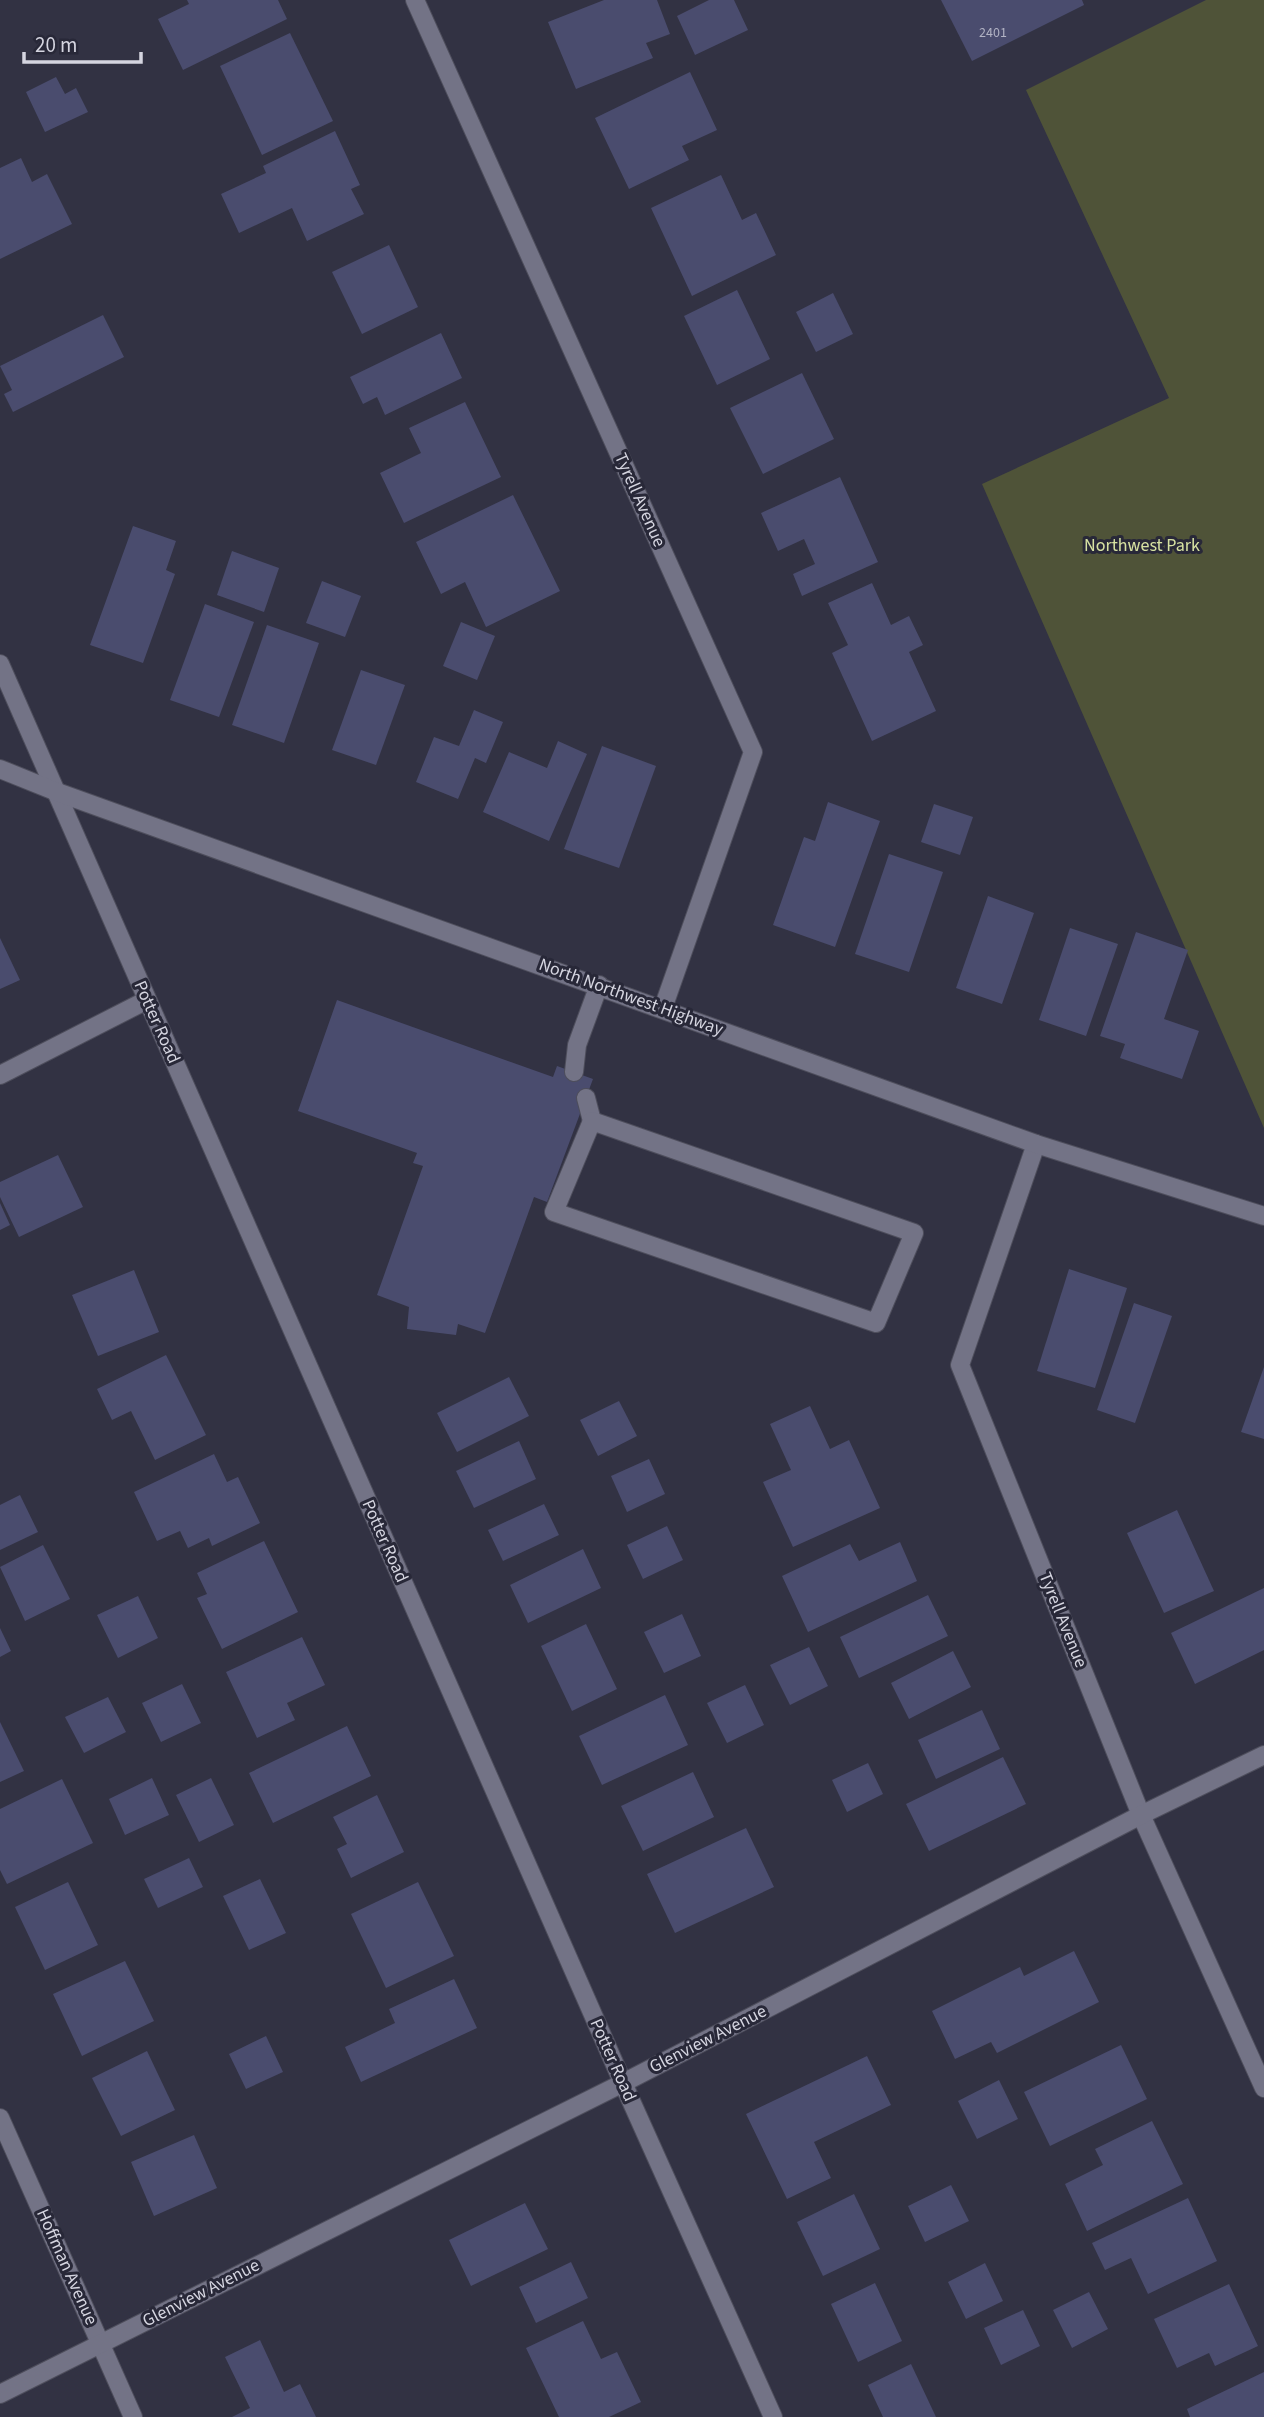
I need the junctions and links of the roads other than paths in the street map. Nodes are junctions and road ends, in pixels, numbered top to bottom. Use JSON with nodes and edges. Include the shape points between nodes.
{"nodes":[{"id":1,"x":415,"y":0,"type":"edge"},
{"id":2,"x":0,"y":664,"type":"edge"},
{"id":3,"x":0,"y":769,"type":"edge"},
{"id":4,"x":57,"y":792,"type":"junction"},
{"id":5,"x":599,"y":985,"type":"junction"},
{"id":6,"x":147,"y":1000,"type":"junction"},
{"id":7,"x":663,"y":1008,"type":"junction"},
{"id":8,"x":574,"y":1072,"type":"dead end"},
{"id":9,"x":0,"y":1075,"type":"edge"},
{"id":10,"x":586,"y":1098,"type":"dead end"},
{"id":11,"x":592,"y":1121,"type":"junction"},
{"id":12,"x":1036,"y":1144,"type":"junction"},
{"id":13,"x":1264,"y":1216,"type":"edge"},
{"id":14,"x":1264,"y":1755,"type":"edge"},
{"id":15,"x":1141,"y":1815,"type":"junction"},
{"id":16,"x":622,"y":2083,"type":"junction"},
{"id":17,"x":1264,"y":2088,"type":"edge"},
{"id":18,"x":0,"y":2118,"type":"edge"},
{"id":19,"x":102,"y":2343,"type":"junction"},
{"id":20,"x":0,"y":2395,"type":"edge"},
{"id":21,"x":133,"y":2417,"type":"edge"},
{"id":22,"x":773,"y":2417,"type":"edge"}],
"edges":[{"from":1,"to":7,"type":"street","name":"Tyrell Avenue","via":[[753,752]]},
{"from":2,"to":4,"type":"street","name":"Potter Road"},
{"from":3,"to":4,"type":"street","name":"North Northwest Highway"},
{"from":4,"to":5,"type":"street","name":"North Northwest Highway"},
{"from":4,"to":6,"type":"street","name":"Potter Road"},
{"from":5,"to":7,"type":"street","name":"North Northwest Highway"},
{"from":5,"to":8,"type":"street","via":[[577,1045]]},
{"from":6,"to":9,"type":"street"},
{"from":6,"to":16,"type":"street","name":"Potter Road"},
{"from":7,"to":12,"type":"street","name":"North Northwest Highway"},
{"from":10,"to":11,"type":"street"},
{"from":11,"to":11,"type":"street","via":[[554,1212],[876,1323],[914,1233]]},
{"from":12,"to":13,"type":"street","name":"North Northwest Highway"},
{"from":12,"to":15,"type":"street","name":"Tyrell Avenue","via":[[960,1365]]},
{"from":14,"to":15,"type":"street","name":"Glenview Avenue"},
{"from":15,"to":16,"type":"street","name":"Glenview Avenue"},
{"from":15,"to":17,"type":"street","name":"Tyrell Avenue"},
{"from":16,"to":19,"type":"street","name":"Glenview Avenue"},
{"from":16,"to":22,"type":"street","name":"Potter Road"},
{"from":18,"to":19,"type":"street","name":"Hoffman Avenue"},
{"from":19,"to":20,"type":"street","name":"Glenview Avenue"},
{"from":19,"to":21,"type":"street","name":"Hoffman Avenue"}]}
